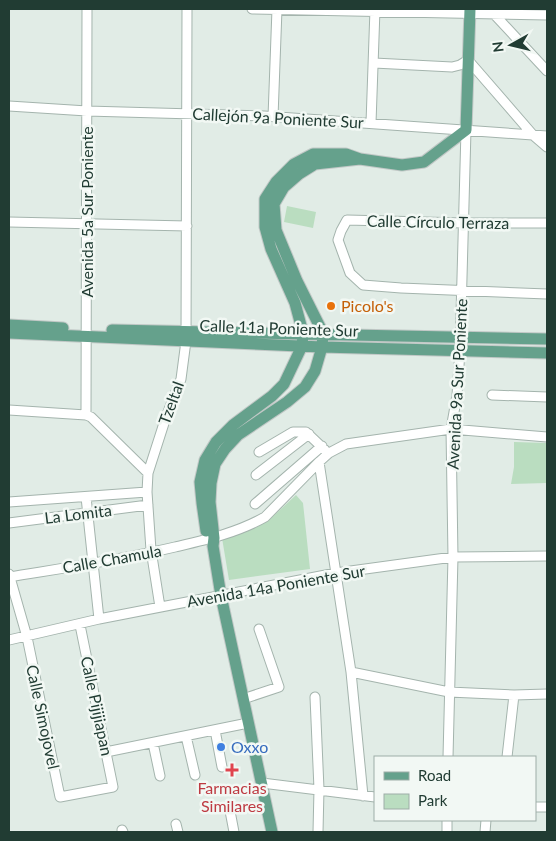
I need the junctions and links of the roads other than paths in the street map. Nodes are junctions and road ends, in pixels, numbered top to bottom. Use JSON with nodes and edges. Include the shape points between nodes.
{"nodes":[{"id":1,"x":87,"y":9,"type":"edge"},
{"id":2,"x":187,"y":9,"type":"edge"},
{"id":3,"x":252,"y":9,"type":"edge"},
{"id":4,"x":277,"y":9,"type":"edge"},
{"id":5,"x":375,"y":10,"type":"edge"},
{"id":6,"x":470,"y":11,"type":"edge"},
{"id":7,"x":493,"y":13,"type":"junction"},
{"id":8,"x":547,"y":15,"type":"edge"},
{"id":9,"x":468,"y":60,"type":"junction"},
{"id":10,"x":374,"y":63,"type":"junction"},
{"id":11,"x":547,"y":71,"type":"edge"},
{"id":12,"x":9,"y":106,"type":"edge"},
{"id":13,"x":87,"y":111,"type":"junction"},
{"id":14,"x":187,"y":113,"type":"junction"},
{"id":15,"x":272,"y":117,"type":"junction"},
{"id":16,"x":371,"y":123,"type":"junction"},
{"id":17,"x":466,"y":130,"type":"junction"},
{"id":18,"x":533,"y":135,"type":"junction"},
{"id":19,"x":547,"y":136,"type":"edge"},
{"id":20,"x":547,"y":147,"type":"edge"},
{"id":21,"x":360,"y":160,"type":"junction"},
{"id":22,"x":9,"y":222,"type":"edge"},
{"id":23,"x":464,"y":223,"type":"junction"},
{"id":24,"x":547,"y":223,"type":"edge"},
{"id":25,"x":86,"y":224,"type":"junction"},
{"id":26,"x":187,"y":226,"type":"junction"},
{"id":27,"x":462,"y":290,"type":"junction"},
{"id":28,"x":547,"y":294,"type":"edge"},
{"id":29,"x":9,"y":325,"type":"edge"},
{"id":30,"x":86,"y":332,"type":"junction"},
{"id":31,"x":9,"y":333,"type":"edge"},
{"id":32,"x":303,"y":333,"type":"junction"},
{"id":33,"x":323,"y":333,"type":"junction"},
{"id":34,"x":187,"y":336,"type":"junction"},
{"id":35,"x":460,"y":338,"type":"junction"},
{"id":36,"x":547,"y":339,"type":"edge"},
{"id":37,"x":302,"y":346,"type":"junction"},
{"id":38,"x":322,"y":347,"type":"junction"},
{"id":39,"x":460,"y":351,"type":"junction"},
{"id":40,"x":547,"y":353,"type":"edge"},
{"id":41,"x":492,"y":395,"type":"dead end"},
{"id":42,"x":547,"y":397,"type":"edge"},
{"id":43,"x":9,"y":410,"type":"edge"},
{"id":44,"x":86,"y":415,"type":"junction"},
{"id":45,"x":451,"y":429,"type":"junction"},
{"id":46,"x":309,"y":434,"type":"junction"},
{"id":47,"x":547,"y":437,"type":"edge"},
{"id":48,"x":322,"y":446,"type":"junction"},
{"id":49,"x":259,"y":452,"type":"dead end"},
{"id":50,"x":329,"y":453,"type":"junction"},
{"id":51,"x":319,"y":462,"type":"junction"},
{"id":52,"x":148,"y":473,"type":"junction"},
{"id":53,"x":256,"y":475,"type":"dead end"},
{"id":54,"x":147,"y":492,"type":"junction"},
{"id":55,"x":86,"y":497,"type":"junction"},
{"id":56,"x":9,"y":502,"type":"edge"},
{"id":57,"x":255,"y":504,"type":"dead end"},
{"id":58,"x":148,"y":505,"type":"junction"},
{"id":59,"x":88,"y":512,"type":"junction"},
{"id":60,"x":9,"y":523,"type":"edge"},
{"id":61,"x":212,"y":541,"type":"junction"},
{"id":62,"x":152,"y":553,"type":"junction"},
{"id":63,"x":547,"y":556,"type":"edge"},
{"id":64,"x":454,"y":557,"type":"junction"},
{"id":65,"x":93,"y":563,"type":"junction"},
{"id":66,"x":336,"y":573,"type":"junction"},
{"id":67,"x":9,"y":576,"type":"edge"},
{"id":68,"x":221,"y":596,"type":"junction"},
{"id":69,"x":160,"y":607,"type":"junction"},
{"id":70,"x":99,"y":619,"type":"junction"},
{"id":71,"x":80,"y":625,"type":"junction"},
{"id":72,"x":259,"y":629,"type":"dead end"},
{"id":73,"x":27,"y":637,"type":"junction"},
{"id":74,"x":9,"y":640,"type":"edge"},
{"id":75,"x":351,"y":672,"type":"junction"},
{"id":76,"x":449,"y":692,"type":"junction"},
{"id":77,"x":547,"y":694,"type":"edge"},
{"id":78,"x":514,"y":695,"type":"junction"},
{"id":79,"x":315,"y":697,"type":"dead end"},
{"id":80,"x":243,"y":699,"type":"junction"},
{"id":81,"x":248,"y":723,"type":"junction"},
{"id":82,"x":215,"y":730,"type":"junction"},
{"id":83,"x":186,"y":736,"type":"junction"},
{"id":84,"x":153,"y":743,"type":"junction"},
{"id":85,"x":106,"y":752,"type":"junction"},
{"id":86,"x":448,"y":756,"type":"edge"},
{"id":87,"x":507,"y":756,"type":"edge"},
{"id":88,"x":222,"y":768,"type":"dead end"},
{"id":89,"x":195,"y":775,"type":"dead end"},
{"id":90,"x":160,"y":776,"type":"dead end"},
{"id":91,"x":262,"y":783,"type":"junction"},
{"id":92,"x":113,"y":788,"type":"joint"},
{"id":93,"x":319,"y":789,"type":"junction"},
{"id":94,"x":363,"y":796,"type":"junction"},
{"id":95,"x":374,"y":798,"type":"edge"},
{"id":96,"x":230,"y":812,"type":"dead end"},
{"id":97,"x":234,"y":832,"type":"edge"},
{"id":98,"x":272,"y":832,"type":"edge"},
{"id":99,"x":318,"y":832,"type":"edge"}],
"edges":[{"from":1,"to":13,"type":"street","name":"Avenida 5a Sur Poniente"},
{"from":2,"to":14,"type":"street","name":"Tzeltal"},
{"from":3,"to":4,"type":"street"},
{"from":4,"to":5,"type":"street"},
{"from":4,"to":15,"type":"street"},
{"from":5,"to":6,"type":"street"},
{"from":5,"to":10,"type":"street"},
{"from":6,"to":7,"type":"street"},
{"from":6,"to":9,"type":"main road"},
{"from":7,"to":8,"type":"street"},
{"from":7,"to":11,"type":"street"},
{"from":9,"to":10,"type":"street","via":[[452,67]]},
{"from":9,"to":17,"type":"main road"},
{"from":9,"to":18,"type":"street"},
{"from":10,"to":16,"type":"street"},
{"from":12,"to":13,"type":"street","name":"Callejón 9a Poniente Sur"},
{"from":13,"to":14,"type":"street","name":"Callejón 9a Poniente Sur"},
{"from":13,"to":25,"type":"street","name":"Avenida 5a Sur Poniente"},
{"from":14,"to":15,"type":"street","name":"Callejón 9a Poniente Sur"},
{"from":14,"to":26,"type":"street","name":"Tzeltal"},
{"from":15,"to":16,"type":"street","name":"Callejón 9a Poniente Sur"},
{"from":16,"to":17,"type":"street","name":"Callejón 9a Poniente Sur"},
{"from":17,"to":18,"type":"street","name":"Callejón 9a Poniente Sur"},
{"from":17,"to":21,"type":"main road","via":[[424,162],[402,165]]},
{"from":17,"to":23,"type":"street","name":"Avenida 9a Sur Poniente"},
{"from":18,"to":19,"type":"street","name":"Callejón 9a Poniente Sur"},
{"from":18,"to":20,"type":"street"},
{"from":21,"to":32,"type":"main road","via":[[346,154],[313,154],[294,164],[265,199],[265,227],[295,303]]},
{"from":21,"to":33,"type":"main road","via":[[315,164],[284,187],[274,204],[276,230]]},
{"from":22,"to":25,"type":"street"},
{"from":23,"to":24,"type":"street","name":"Calle Círculo Terraza"},
{"from":23,"to":27,"type":"street","name":"Avenida 9a Sur Poniente"},
{"from":23,"to":27,"type":"street","name":"Calle Círculo Terraza","via":[[348,220],[338,240],[350,273],[363,285]]},
{"from":25,"to":26,"type":"street"},
{"from":25,"to":30,"type":"street","name":"Avenida 5a Sur Poniente"},
{"from":26,"to":34,"type":"street","name":"Tzeltal"},
{"from":27,"to":28,"type":"street","name":"Calle Círculo Terraza"},
{"from":27,"to":35,"type":"street","name":"Avenida 9a Sur Poniente"},
{"from":29,"to":30,"type":"main road","name":"Calle 11a Poniente Sur"},
{"from":30,"to":31,"type":"main road","name":"Calle 11a Poniente Sur"},
{"from":30,"to":34,"type":"main road","name":"Calle 11a Poniente Sur"},
{"from":30,"to":44,"type":"street","name":"Avenida 5a Sur Poniente"},
{"from":32,"to":33,"type":"main road","name":"Calle 11a Poniente Sur"},
{"from":32,"to":34,"type":"main road","name":"Calle 11a Poniente Sur"},
{"from":32,"to":37,"type":"main road"},
{"from":33,"to":35,"type":"main road","name":"Calle 11a Poniente Sur"},
{"from":33,"to":38,"type":"main road"},
{"from":34,"to":37,"type":"main road","name":"Calle 11a Poniente Sur"},
{"from":34,"to":52,"type":"street","name":"Tzeltal","via":[[181,379]]},
{"from":35,"to":36,"type":"main road","name":"Calle 11a Poniente Sur"},
{"from":35,"to":39,"type":"street","name":"Avenida 9a Sur Poniente"},
{"from":37,"to":38,"type":"main road","name":"Calle 11a Poniente Sur"},
{"from":37,"to":61,"type":"main road","via":[[284,384],[233,424],[205,460],[200,482]]},
{"from":38,"to":39,"type":"main road","name":"Calle 11a Poniente Sur"},
{"from":38,"to":61,"type":"main road","via":[[315,371],[304,387],[238,435],[215,464],[210,493]]},
{"from":39,"to":40,"type":"main road","name":"Calle 11a Poniente Sur"},
{"from":39,"to":45,"type":"street","name":"Avenida 9a Sur Poniente"},
{"from":41,"to":42,"type":"street"},
{"from":43,"to":44,"type":"street"},
{"from":44,"to":52,"type":"street"},
{"from":45,"to":47,"type":"street","name":"Calle Chamula"},
{"from":45,"to":50,"type":"street","name":"Calle Chamula","via":[[354,442]]},
{"from":45,"to":64,"type":"street","name":"Avenida 9a Sur Poniente"},
{"from":46,"to":48,"type":"street"},
{"from":46,"to":49,"type":"street","via":[[293,432]]},
{"from":46,"to":53,"type":"street"},
{"from":48,"to":50,"type":"street"},
{"from":48,"to":57,"type":"street"},
{"from":50,"to":51,"type":"street","name":"Calle Chamula"},
{"from":51,"to":61,"type":"street","name":"Calle Chamula","via":[[265,516]]},
{"from":51,"to":66,"type":"street"},
{"from":52,"to":54,"type":"street","name":"Tzeltal"},
{"from":54,"to":55,"type":"street","name":"La Lomita"},
{"from":54,"to":58,"type":"street","name":"Tzeltal"},
{"from":55,"to":56,"type":"street","name":"La Lomita"},
{"from":55,"to":59,"type":"street"},
{"from":58,"to":59,"type":"street","name":"La Lomita"},
{"from":58,"to":62,"type":"street","name":"Tzeltal"},
{"from":59,"to":60,"type":"street","name":"La Lomita"},
{"from":59,"to":65,"type":"street"},
{"from":61,"to":62,"type":"street","name":"Calle Chamula"},
{"from":61,"to":68,"type":"main road"},
{"from":62,"to":65,"type":"street","name":"Calle Chamula"},
{"from":62,"to":69,"type":"street","name":"Tzeltal"},
{"from":63,"to":64,"type":"street","name":"Avenida 14a Poniente Sur"},
{"from":64,"to":66,"type":"street","name":"Avenida 14a Poniente Sur"},
{"from":64,"to":76,"type":"street","name":"Avenida 9a Sur Poniente"},
{"from":65,"to":67,"type":"street","name":"Calle Chamula"},
{"from":65,"to":70,"type":"street"},
{"from":66,"to":68,"type":"street","name":"Avenida 14a Poniente Sur"},
{"from":66,"to":75,"type":"street"},
{"from":67,"to":73,"type":"street","name":"Calle Simojovel"},
{"from":68,"to":69,"type":"street","name":"Avenida 14a Poniente Sur"},
{"from":68,"to":80,"type":"main road"},
{"from":69,"to":70,"type":"street","name":"Avenida 14a Poniente Sur"},
{"from":70,"to":71,"type":"street","name":"Avenida 14a Poniente Sur"},
{"from":71,"to":73,"type":"street","name":"Avenida 14a Poniente Sur"},
{"from":71,"to":85,"type":"street","name":"Calle Pijijiapan"},
{"from":72,"to":80,"type":"street","via":[[279,687]]},
{"from":73,"to":74,"type":"street","name":"Avenida 14a Poniente Sur"},
{"from":73,"to":92,"type":"street","name":"Calle Simojovel","via":[[60,796]]},
{"from":75,"to":76,"type":"street"},
{"from":75,"to":94,"type":"street"},
{"from":76,"to":78,"type":"street"},
{"from":76,"to":86,"type":"street","name":"Avenida 9a Sur Poniente"},
{"from":77,"to":78,"type":"street"},
{"from":78,"to":87,"type":"street"},
{"from":79,"to":93,"type":"street"},
{"from":80,"to":81,"type":"main road"},
{"from":81,"to":82,"type":"street"},
{"from":81,"to":91,"type":"main road"},
{"from":82,"to":83,"type":"street"},
{"from":82,"to":88,"type":"street"},
{"from":83,"to":84,"type":"street"},
{"from":83,"to":89,"type":"street"},
{"from":84,"to":85,"type":"street"},
{"from":84,"to":90,"type":"street"},
{"from":85,"to":92,"type":"street","name":"Calle Pijijiapan"},
{"from":91,"to":93,"type":"street"},
{"from":91,"to":98,"type":"main road"},
{"from":93,"to":94,"type":"street"},
{"from":93,"to":99,"type":"street"},
{"from":94,"to":95,"type":"street"},
{"from":96,"to":97,"type":"street"}]}
